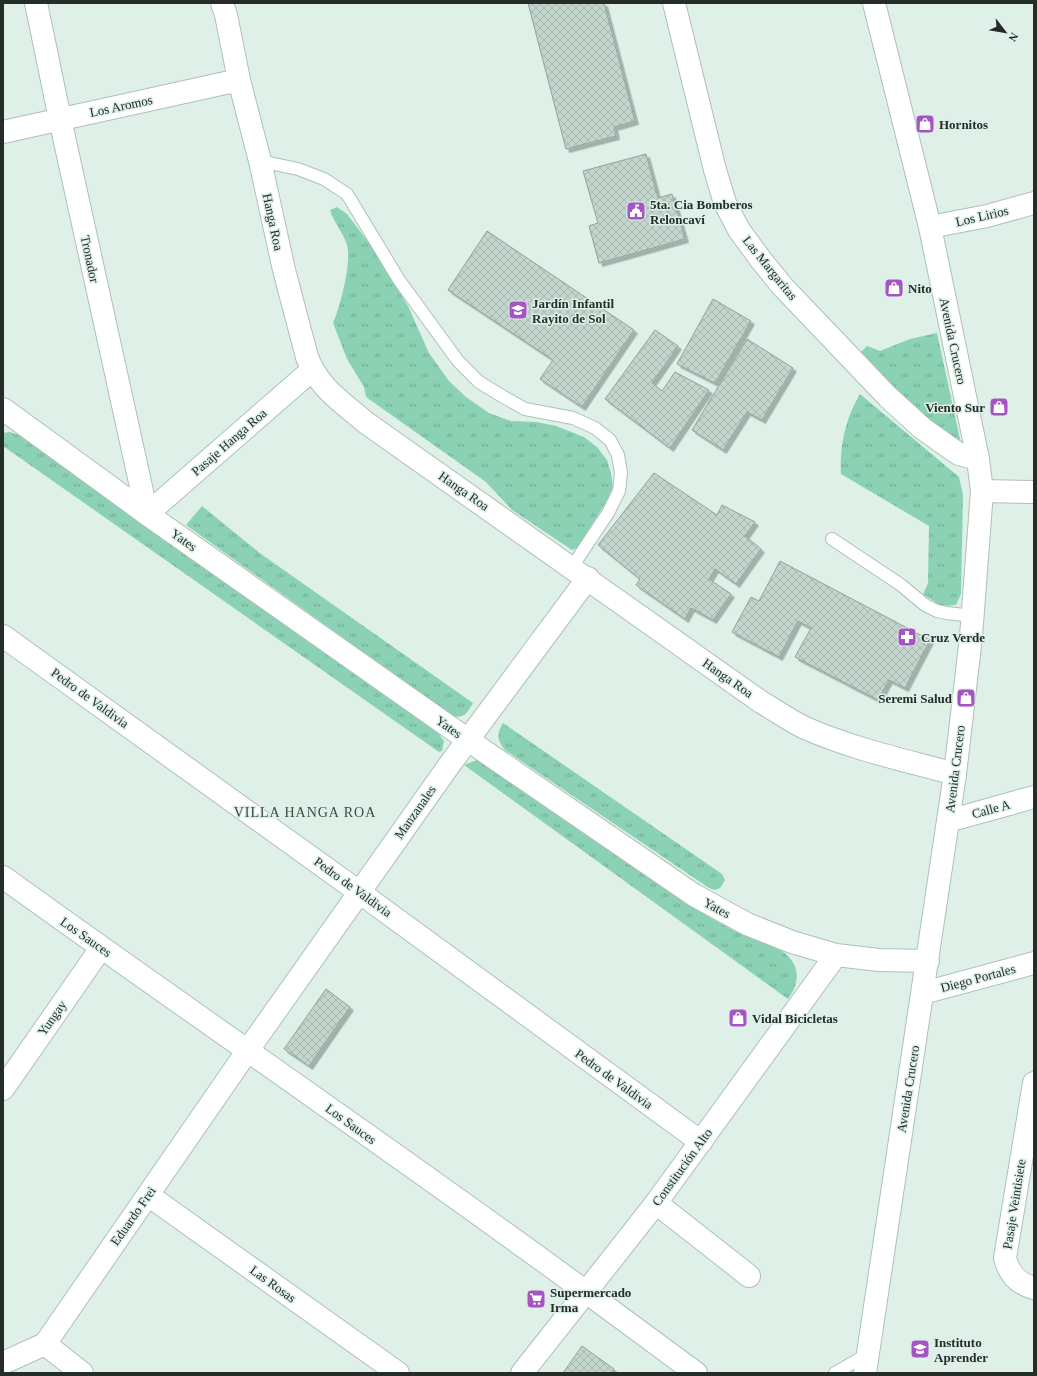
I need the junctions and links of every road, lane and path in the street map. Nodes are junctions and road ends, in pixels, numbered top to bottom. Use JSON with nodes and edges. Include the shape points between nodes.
{"nodes":[{"id":1,"x":36,"y":3,"type":"edge"},
{"id":2,"x":222,"y":3,"type":"edge"},
{"id":3,"x":674,"y":3,"type":"edge"},
{"id":4,"x":874,"y":3,"type":"edge"},
{"id":5,"x":239,"y":80,"type":"junction"},
{"id":6,"x":60,"y":119,"type":"junction"},
{"id":7,"x":3,"y":132,"type":"edge"},
{"id":8,"x":260,"y":161,"type":"junction"},
{"id":9,"x":1034,"y":203,"type":"edge"},
{"id":10,"x":930,"y":227,"type":"junction"},
{"id":11,"x":312,"y":370,"type":"junction"},
{"id":12,"x":4,"y":412,"type":"edge"},
{"id":13,"x":978,"y":459,"type":"junction"},
{"id":14,"x":982,"y":491,"type":"junction"},
{"id":15,"x":1034,"y":492,"type":"edge"},
{"id":16,"x":147,"y":514,"type":"junction"},
{"id":17,"x":832,"y":539,"type":"dead end"},
{"id":18,"x":580,"y":573,"type":"junction"},
{"id":19,"x":972,"y":616,"type":"junction"},
{"id":20,"x":3,"y":636,"type":"edge"},
{"id":21,"x":468,"y":740,"type":"junction"},
{"id":22,"x":955,"y":774,"type":"junction"},
{"id":23,"x":1034,"y":798,"type":"edge"},
{"id":24,"x":948,"y":820,"type":"junction"},
{"id":25,"x":3,"y":877,"type":"edge"},
{"id":26,"x":359,"y":892,"type":"junction"},
{"id":27,"x":101,"y":948,"type":"junction"},
{"id":28,"x":836,"y":955,"type":"junction"},
{"id":29,"x":928,"y":961,"type":"junction"},
{"id":30,"x":1033,"y":969,"type":"edge"},
{"id":31,"x":923,"y":993,"type":"junction"},
{"id":32,"x":248,"y":1050,"type":"junction"},
{"id":33,"x":1034,"y":1083,"type":"edge"},
{"id":34,"x":4,"y":1087,"type":"edge"},
{"id":35,"x":701,"y":1142,"type":"junction"},
{"id":36,"x":148,"y":1195,"type":"junction"},
{"id":37,"x":656,"y":1203,"type":"junction"},
{"id":38,"x":749,"y":1276,"type":"dead end"},
{"id":39,"x":1034,"y":1288,"type":"edge"},
{"id":40,"x":586,"y":1292,"type":"junction"},
{"id":41,"x":45,"y":1344,"type":"junction"},
{"id":42,"x":866,"y":1363,"type":"edge"},
{"id":43,"x":3,"y":1364,"type":"edge"},
{"id":44,"x":82,"y":1373,"type":"edge"},
{"id":45,"x":398,"y":1373,"type":"edge"},
{"id":46,"x":522,"y":1373,"type":"edge"},
{"id":47,"x":696,"y":1373,"type":"edge"},
{"id":48,"x":835,"y":1373,"type":"edge"}],
"edges":[{"from":1,"to":6,"type":"street","name":"Tronador"},
{"from":2,"to":5,"type":"street","name":"Hanga Roa"},
{"from":3,"to":13,"type":"street","name":"Las Margaritas","via":[[715,170],[726,203],[739,230],[783,287],[888,397],[922,428],[950,448],[959,454]]},
{"from":4,"to":10,"type":"street","name":"Avenida Crucero"},
{"from":5,"to":6,"type":"street","name":"Los Aromos"},
{"from":5,"to":8,"type":"street","name":"Hanga Roa"},
{"from":6,"to":7,"type":"street","name":"Los Aromos"},
{"from":6,"to":16,"type":"street","name":"Tronador"},
{"from":8,"to":11,"type":"street","name":"Hanga Roa","via":[[284,270]]},
{"from":8,"to":18,"type":"lane","via":[[298,169],[324,179],[347,194],[399,280],[458,361],[479,382],[525,409],[573,418],[595,428],[610,440],[618,455],[621,473],[619,491]]},
{"from":9,"to":10,"type":"street","name":"Los Lirios","via":[[987,216]]},
{"from":10,"to":13,"type":"street","name":"Avenida Crucero"},
{"from":11,"to":16,"type":"street","name":"Pasaje Hanga Roa"},
{"from":11,"to":18,"type":"street","name":"Hanga Roa","via":[[333,395],[365,422]]},
{"from":12,"to":16,"type":"street","name":"Yates"},
{"from":13,"to":14,"type":"street","name":"Avenida Crucero"},
{"from":14,"to":15,"type":"street"},
{"from":14,"to":19,"type":"street","name":"Avenida Crucero"},
{"from":16,"to":21,"type":"street","name":"Yates"},
{"from":17,"to":19,"type":"lane","via":[[901,585],[925,605],[937,611]]},
{"from":18,"to":21,"type":"street","name":"Manzanales"},
{"from":18,"to":22,"type":"street","name":"Hanga Roa","via":[[761,702],[802,726],[854,747]]},
{"from":19,"to":22,"type":"street","name":"Avenida Crucero"},
{"from":20,"to":26,"type":"street","name":"Pedro de Valdivia"},
{"from":21,"to":26,"type":"street","name":"Manzanales"},
{"from":21,"to":28,"type":"street","name":"Yates","via":[[694,895],[748,924],[792,942]]},
{"from":22,"to":24,"type":"street","name":"Avenida Crucero"},
{"from":23,"to":24,"type":"street","name":"Calle A"},
{"from":24,"to":29,"type":"street","name":"Avenida Crucero"},
{"from":25,"to":27,"type":"street","name":"Los Sauces"},
{"from":26,"to":32,"type":"street","name":"Manzanales"},
{"from":26,"to":35,"type":"street","name":"Pedro de Valdivia"},
{"from":27,"to":32,"type":"street","name":"Los Sauces"},
{"from":27,"to":34,"type":"street","name":"Yungay"},
{"from":28,"to":29,"type":"street","name":"Yates","via":[[879,960]]},
{"from":28,"to":35,"type":"street","name":"Constitución Alto"},
{"from":29,"to":31,"type":"street","name":"Avenida Crucero"},
{"from":30,"to":31,"type":"street","name":"Diego Portales"},
{"from":31,"to":42,"type":"street","name":"Avenida Crucero"},
{"from":32,"to":36,"type":"street","name":"Eduardo Frei"},
{"from":32,"to":40,"type":"street","name":"Los Sauces"},
{"from":33,"to":39,"type":"street","name":"Pasaje Veintisiete","via":[[1005,1258],[1016,1280]]},
{"from":35,"to":37,"type":"street","name":"Constitución Alto"},
{"from":36,"to":41,"type":"street","name":"Eduardo Frei"},
{"from":36,"to":45,"type":"street","name":"Las Rosas"},
{"from":37,"to":38,"type":"street"},
{"from":37,"to":40,"type":"street","name":"Constitución Alto"},
{"from":40,"to":46,"type":"street","name":"Constitución Alto"},
{"from":40,"to":47,"type":"street","name":"Los Sauces"},
{"from":41,"to":43,"type":"street","name":"Eduardo Frei"},
{"from":41,"to":44,"type":"street"},
{"from":42,"to":48,"type":"lane"}]}
